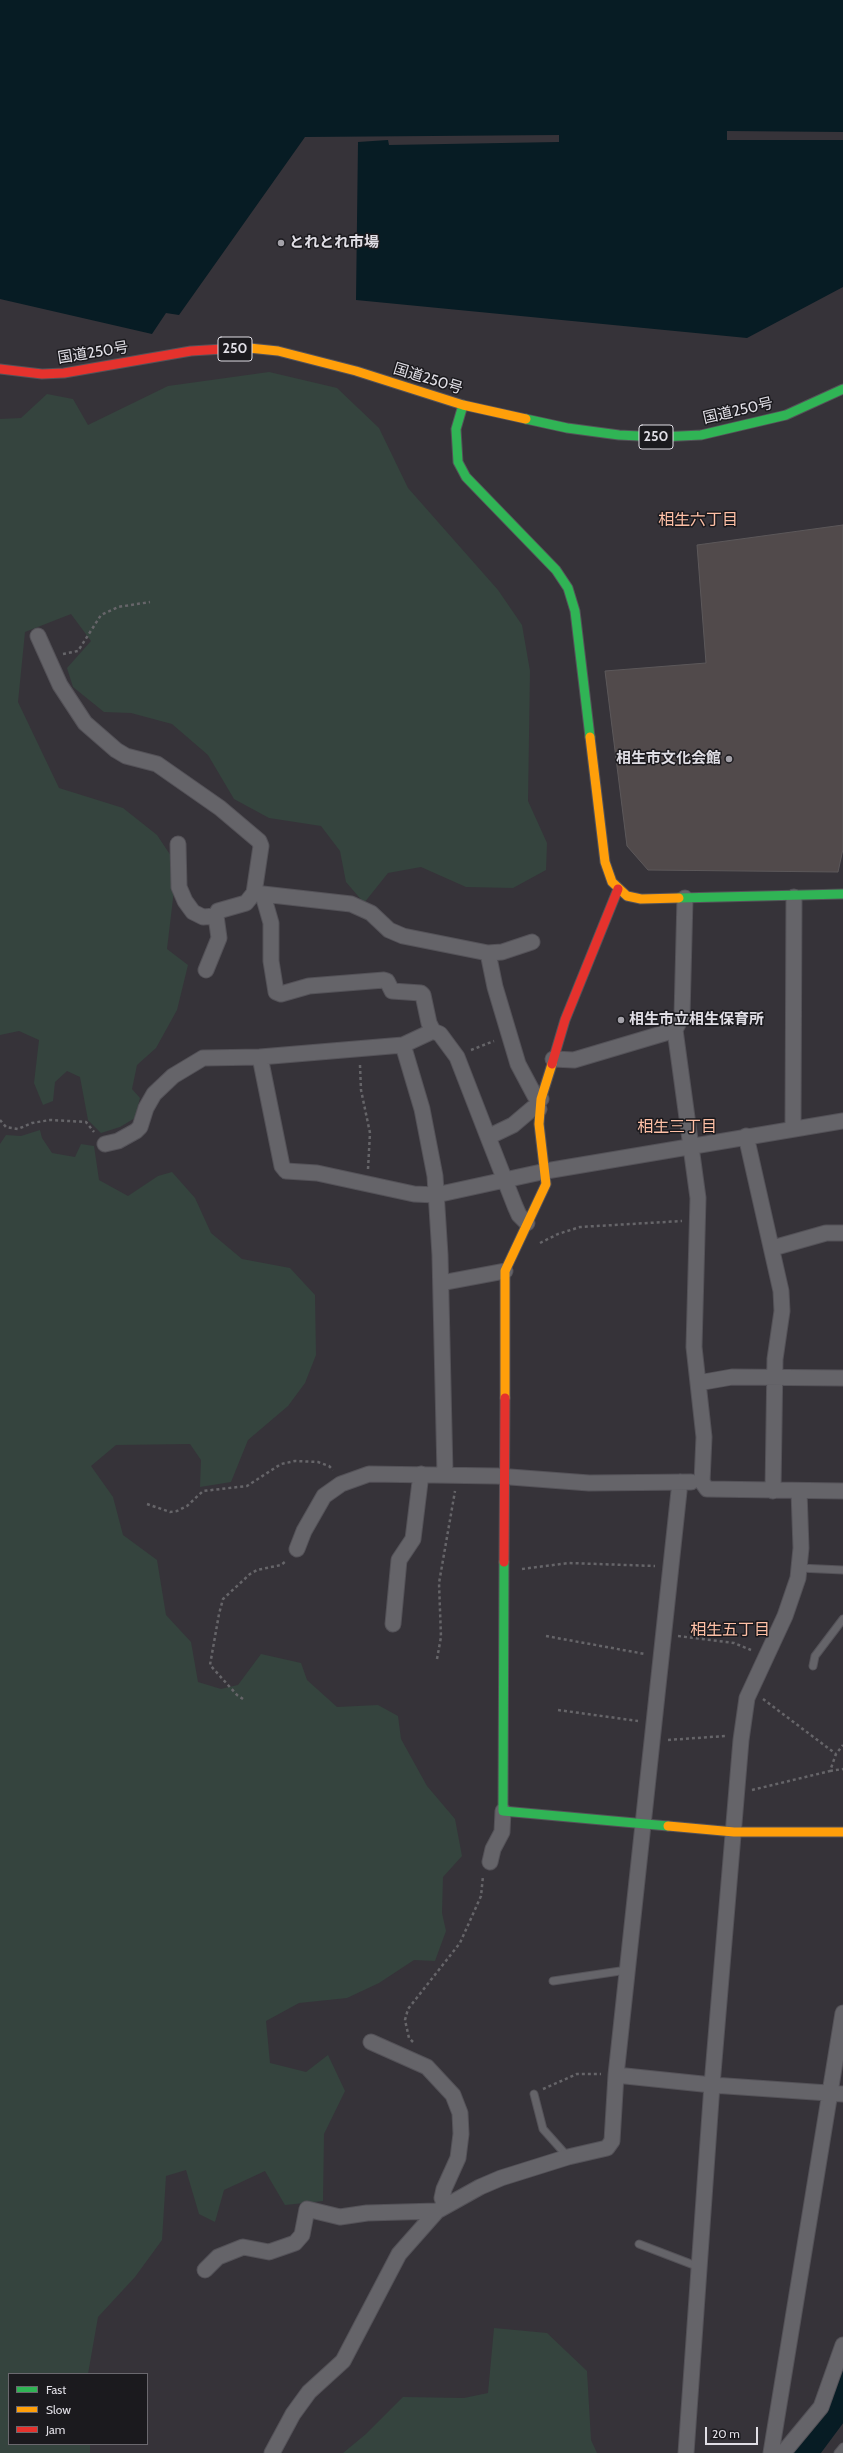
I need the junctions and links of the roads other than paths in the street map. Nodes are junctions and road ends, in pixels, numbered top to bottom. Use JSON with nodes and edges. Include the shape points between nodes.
{"nodes":[{"id":1,"x":0,"y":369,"type":"edge"},
{"id":2,"x":843,"y":389,"type":"edge"},
{"id":3,"x":463,"y":405,"type":"junction"},
{"id":4,"x":38,"y":636,"type":"dead end"},
{"id":5,"x":178,"y":844,"type":"dead end"},
{"id":6,"x":618,"y":889,"type":"junction"},
{"id":7,"x":259,"y":894,"type":"junction"},
{"id":8,"x":843,"y":894,"type":"edge"},
{"id":9,"x":794,"y":897,"type":"junction"},
{"id":10,"x":685,"y":898,"type":"junction"},
{"id":11,"x":216,"y":916,"type":"junction"},
{"id":12,"x":532,"y":942,"type":"dead end"},
{"id":13,"x":488,"y":954,"type":"junction"},
{"id":14,"x":206,"y":970,"type":"dead end"},
{"id":15,"x":675,"y":1030,"type":"junction"},
{"id":16,"x":433,"y":1031,"type":"junction"},
{"id":17,"x":403,"y":1045,"type":"junction"},
{"id":18,"x":260,"y":1057,"type":"junction"},
{"id":19,"x":553,"y":1059,"type":"junction"},
{"id":20,"x":540,"y":1104,"type":"junction"},
{"id":21,"x":843,"y":1121,"type":"edge"},
{"id":22,"x":793,"y":1128,"type":"junction"},
{"id":23,"x":488,"y":1136,"type":"junction"},
{"id":24,"x":746,"y":1136,"type":"junction"},
{"id":25,"x":105,"y":1144,"type":"road end"},
{"id":26,"x":691,"y":1147,"type":"junction"},
{"id":27,"x":546,"y":1172,"type":"junction"},
{"id":28,"x":505,"y":1180,"type":"junction"},
{"id":29,"x":436,"y":1195,"type":"junction"},
{"id":30,"x":527,"y":1223,"type":"junction"},
{"id":31,"x":843,"y":1233,"type":"edge"},
{"id":32,"x":773,"y":1248,"type":"junction"},
{"id":33,"x":505,"y":1271,"type":"junction"},
{"id":34,"x":441,"y":1283,"type":"junction"},
{"id":35,"x":776,"y":1377,"type":"junction"},
{"id":36,"x":843,"y":1378,"type":"edge"},
{"id":37,"x":698,"y":1383,"type":"junction"},
{"id":38,"x":421,"y":1474,"type":"junction"},
{"id":39,"x":445,"y":1474,"type":"junction"},
{"id":40,"x":503,"y":1477,"type":"junction"},
{"id":41,"x":680,"y":1482,"type":"junction"},
{"id":42,"x":702,"y":1482,"type":"junction"},
{"id":43,"x":773,"y":1491,"type":"junction"},
{"id":44,"x":799,"y":1491,"type":"junction"},
{"id":45,"x":843,"y":1491,"type":"edge"},
{"id":46,"x":297,"y":1549,"type":"road end"},
{"id":47,"x":799,"y":1568,"type":"junction"},
{"id":48,"x":843,"y":1570,"type":"edge"},
{"id":49,"x":843,"y":1619,"type":"edge"},
{"id":50,"x":393,"y":1624,"type":"dead end"},
{"id":51,"x":813,"y":1666,"type":"dead end"},
{"id":52,"x":503,"y":1811,"type":"junction"},
{"id":53,"x":643,"y":1824,"type":"junction"},
{"id":54,"x":734,"y":1832,"type":"junction"},
{"id":55,"x":843,"y":1832,"type":"edge"},
{"id":56,"x":490,"y":1862,"type":"road end"},
{"id":57,"x":627,"y":1970,"type":"junction"},
{"id":58,"x":553,"y":1981,"type":"dead end"},
{"id":59,"x":843,"y":2012,"type":"edge"},
{"id":60,"x":371,"y":2042,"type":"dead end"},
{"id":61,"x":616,"y":2075,"type":"junction"},
{"id":62,"x":712,"y":2085,"type":"junction"},
{"id":63,"x":836,"y":2093,"type":"edge"},
{"id":64,"x":534,"y":2094,"type":"road end"},
{"id":65,"x":568,"y":2157,"type":"junction"},
{"id":66,"x":441,"y":2208,"type":"junction"},
{"id":67,"x":639,"y":2244,"type":"dead end"},
{"id":68,"x":699,"y":2267,"type":"junction"},
{"id":69,"x":205,"y":2270,"type":"dead end"},
{"id":70,"x":843,"y":2345,"type":"edge"},
{"id":71,"x":272,"y":2453,"type":"edge"},
{"id":72,"x":686,"y":2453,"type":"edge"},
{"id":73,"x":771,"y":2453,"type":"edge"},
{"id":74,"x":783,"y":2453,"type":"edge"}],
"edges":[{"from":1,"to":3,"type":"main road","name":"国道250号","number":"250","via":[[42,374],[64,373],[191,351],[256,349],[319,360]]},
{"from":2,"to":3,"type":"main road","name":"国道250号","number":"250","via":[[786,415],[754,424],[701,434],[660,437],[567,428]]},
{"from":3,"to":6,"type":"main road","via":[[456,429],[458,462],[466,477],[556,570],[568,588],[575,611],[606,862],[612,882]]},
{"from":4,"to":7,"type":"street","via":[[60,685],[85,723],[126,756],[157,764],[220,808],[259,841]]},
{"from":5,"to":11,"type":"street","via":[[179,887],[185,901],[193,912],[203,917]]},
{"from":6,"to":10,"type":"main road","via":[[627,896],[641,899]]},
{"from":6,"to":19,"type":"main road","via":[[565,1020]]},
{"from":7,"to":11,"type":"street","via":[[246,903],[225,908]]},
{"from":7,"to":13,"type":"street","via":[[351,904],[371,913],[389,930],[403,936]]},
{"from":7,"to":16,"type":"street","via":[[271,923],[271,962],[276,992],[282,994],[314,985],[384,980],[392,991],[423,995]]},
{"from":8,"to":9,"type":"main road"},
{"from":9,"to":10,"type":"main road"},
{"from":9,"to":22,"type":"street"},
{"from":10,"to":15,"type":"street","via":[[682,1016]]},
{"from":11,"to":14,"type":"street","via":[[219,938]]},
{"from":12,"to":13,"type":"street"},
{"from":13,"to":20,"type":"street","via":[[518,1064]]},
{"from":15,"to":19,"type":"street","via":[[574,1060]]},
{"from":15,"to":26,"type":"street"},
{"from":16,"to":17,"type":"street"},
{"from":16,"to":23,"type":"street","via":[[440,1034],[457,1057]]},
{"from":17,"to":18,"type":"street"},
{"from":17,"to":29,"type":"street","via":[[422,1109],[435,1176]]},
{"from":18,"to":25,"type":"street","via":[[202,1058],[173,1076],[154,1094],[136,1131],[118,1141]]},
{"from":18,"to":29,"type":"street","via":[[282,1166],[286,1171],[318,1173],[414,1194]]},
{"from":19,"to":20,"type":"main road"},
{"from":20,"to":23,"type":"street","via":[[513,1125]]},
{"from":20,"to":27,"type":"main road","via":[[538,1124]]},
{"from":21,"to":22,"type":"street"},
{"from":22,"to":24,"type":"street"},
{"from":23,"to":28,"type":"street"},
{"from":24,"to":26,"type":"street"},
{"from":24,"to":32,"type":"street"},
{"from":26,"to":27,"type":"street"},
{"from":26,"to":37,"type":"street","via":[[698,1198],[694,1347]]},
{"from":27,"to":28,"type":"street"},
{"from":27,"to":30,"type":"main road","via":[[546,1184]]},
{"from":28,"to":29,"type":"street"},
{"from":28,"to":30,"type":"street","via":[[519,1214]]},
{"from":29,"to":34,"type":"street"},
{"from":30,"to":33,"type":"main road"},
{"from":31,"to":32,"type":"street","via":[[826,1233]]},
{"from":32,"to":35,"type":"street","via":[[781,1292]]},
{"from":33,"to":34,"type":"street"},
{"from":33,"to":40,"type":"main road"},
{"from":34,"to":39,"type":"street"},
{"from":35,"to":36,"type":"street"},
{"from":35,"to":37,"type":"street","via":[[732,1377]]},
{"from":35,"to":43,"type":"street"},
{"from":37,"to":42,"type":"street","via":[[704,1437]]},
{"from":38,"to":39,"type":"street"},
{"from":38,"to":46,"type":"street","via":[[369,1474],[341,1484],[324,1496]]},
{"from":38,"to":50,"type":"street","via":[[413,1539],[399,1560]]},
{"from":39,"to":40,"type":"street"},
{"from":40,"to":41,"type":"street","via":[[589,1483]]},
{"from":40,"to":52,"type":"main road"},
{"from":41,"to":42,"type":"street"},
{"from":41,"to":53,"type":"street"},
{"from":42,"to":43,"type":"street","via":[[707,1489]]},
{"from":43,"to":44,"type":"street"},
{"from":44,"to":45,"type":"street"},
{"from":44,"to":47,"type":"street"},
{"from":47,"to":48,"type":"lane"},
{"from":47,"to":54,"type":"street","via":[[785,1616],[747,1698]]},
{"from":49,"to":51,"type":"lane","via":[[816,1656]]},
{"from":52,"to":53,"type":"main road"},
{"from":52,"to":56,"type":"street","via":[[502,1832],[493,1849]]},
{"from":53,"to":54,"type":"main road"},
{"from":53,"to":57,"type":"street"},
{"from":54,"to":55,"type":"main road"},
{"from":54,"to":62,"type":"street"},
{"from":57,"to":58,"type":"lane"},
{"from":57,"to":61,"type":"street"},
{"from":59,"to":63,"type":"street"},
{"from":60,"to":66,"type":"street","via":[[427,2067],[453,2095],[460,2113],[461,2134],[458,2158],[444,2189]]},
{"from":61,"to":62,"type":"street"},
{"from":61,"to":65,"type":"street","via":[[612,2141],[607,2148]]},
{"from":62,"to":63,"type":"street"},
{"from":62,"to":68,"type":"street"},
{"from":63,"to":73,"type":"street"},
{"from":64,"to":65,"type":"lane","via":[[543,2129]]},
{"from":65,"to":66,"type":"street","via":[[501,2178]]},
{"from":66,"to":69,"type":"street","via":[[367,2212],[340,2217],[307,2209],[302,2236],[295,2243],[269,2252],[243,2247],[218,2256]]},
{"from":66,"to":71,"type":"street","via":[[399,2254],[343,2361],[309,2392]]},
{"from":67,"to":68,"type":"lane"},
{"from":68,"to":72,"type":"street"},
{"from":70,"to":74,"type":"street","via":[[821,2407]]}]}
